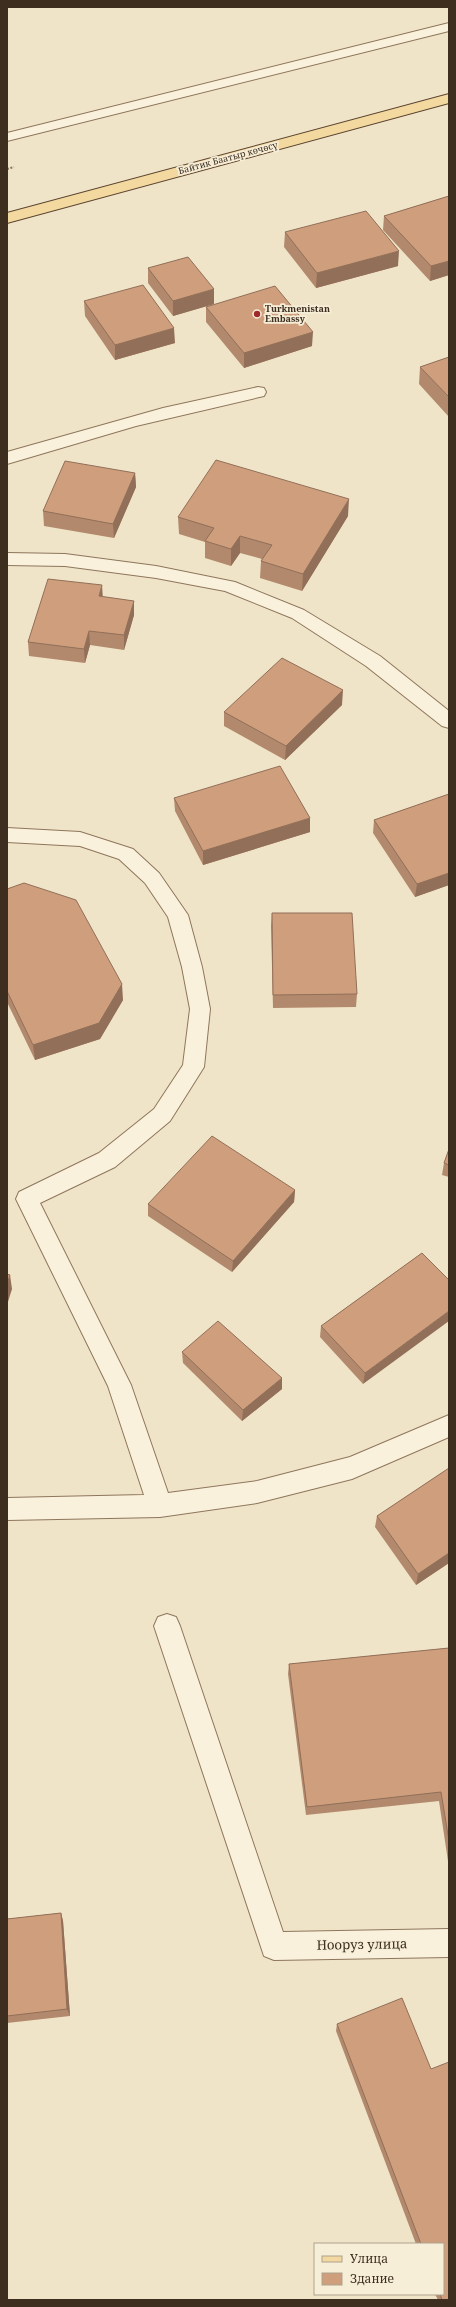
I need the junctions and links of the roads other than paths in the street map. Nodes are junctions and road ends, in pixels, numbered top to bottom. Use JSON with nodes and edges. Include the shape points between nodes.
{"nodes":[{"id":1,"x":449,"y":27,"type":"edge"},
{"id":2,"x":449,"y":98,"type":"edge"},
{"id":3,"x":7,"y":137,"type":"edge"},
{"id":4,"x":7,"y":218,"type":"edge"},
{"id":5,"x":258,"y":392,"type":"dead end"},
{"id":6,"x":7,"y":458,"type":"edge"},
{"id":7,"x":7,"y":559,"type":"edge"},
{"id":8,"x":449,"y":721,"type":"edge"},
{"id":9,"x":7,"y":835,"type":"edge"},
{"id":10,"x":449,"y":1426,"type":"edge"},
{"id":11,"x":160,"y":1506,"type":"junction"},
{"id":12,"x":7,"y":1509,"type":"edge"},
{"id":13,"x":167,"y":1626,"type":"dead end"},
{"id":14,"x":449,"y":1943,"type":"edge"}],
"edges":[{"from":1,"to":3,"type":"street"},
{"from":2,"to":4,"type":"main road","name":"Байтик Баатыр көчөсү"},
{"from":5,"to":6,"type":"street","via":[[129,422]]},
{"from":7,"to":8,"type":"street","via":[[80,562],[156,572],[229,586],[298,614],[373,661]]},
{"from":9,"to":11,"type":"street","via":[[80,839],[126,854],[152,878],[178,915],[192,966],[200,1009],[193,1067],[162,1116],[107,1160],[27,1199],[119,1384]]},
{"from":10,"to":11,"type":"street","via":[[352,1468],[257,1492]]},
{"from":11,"to":12,"type":"street"},
{"from":13,"to":14,"type":"street","name":"Нооруз улица","via":[[274,1946]]}]}
